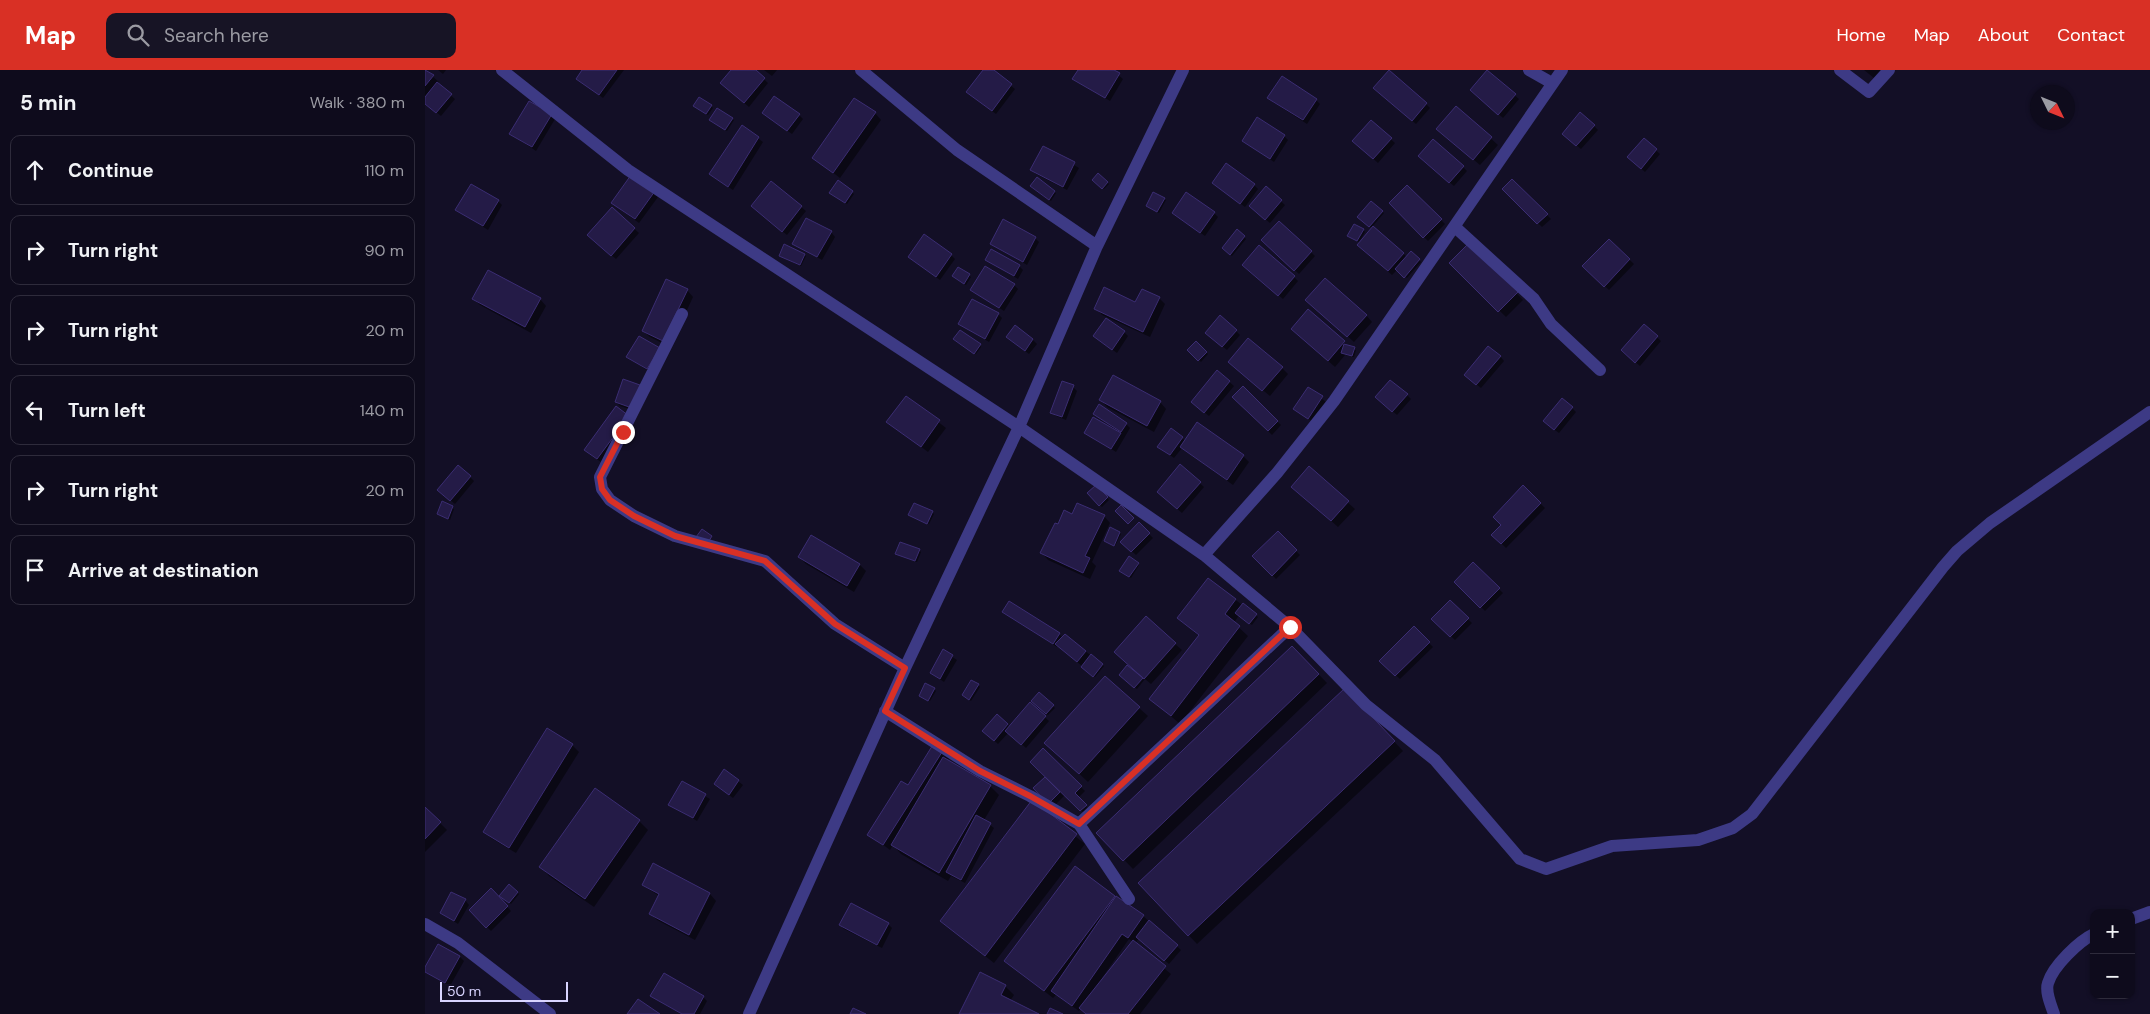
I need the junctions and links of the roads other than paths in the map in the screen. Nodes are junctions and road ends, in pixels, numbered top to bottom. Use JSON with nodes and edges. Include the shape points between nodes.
{"nodes":[{"id":1,"x":502,"y":70,"type":"edge"},
{"id":2,"x":861,"y":70,"type":"edge"},
{"id":3,"x":1183,"y":70,"type":"edge"},
{"id":4,"x":1529,"y":70,"type":"edge"},
{"id":5,"x":1562,"y":70,"type":"edge"},
{"id":6,"x":1841,"y":70,"type":"edge"},
{"id":7,"x":1889,"y":70,"type":"edge"},
{"id":8,"x":1552,"y":83,"type":"junction"},
{"id":9,"x":1455,"y":227,"type":"junction"},
{"id":10,"x":1097,"y":246,"type":"junction"},
{"id":11,"x":682,"y":314,"type":"dead end"},
{"id":12,"x":1600,"y":370,"type":"dead end"},
{"id":13,"x":2150,"y":412,"type":"edge"},
{"id":14,"x":1019,"y":427,"type":"junction"},
{"id":15,"x":1204,"y":555,"type":"junction"},
{"id":16,"x":1290,"y":627,"type":"junction"},
{"id":17,"x":905,"y":668,"type":"junction"},
{"id":18,"x":885,"y":711,"type":"junction"},
{"id":19,"x":1079,"y":824,"type":"junction"},
{"id":20,"x":1129,"y":899,"type":"dead end"},
{"id":21,"x":2150,"y":912,"type":"edge"},
{"id":22,"x":2135,"y":918,"type":"edge"},
{"id":23,"x":425,"y":924,"type":"edge"},
{"id":24,"x":2090,"y":936,"type":"edge"},
{"id":25,"x":550,"y":1014,"type":"edge"},
{"id":26,"x":749,"y":1014,"type":"edge"},
{"id":27,"x":2054,"y":1014,"type":"edge"}],
"edges":[{"from":1,"to":14,"type":"street","via":[[628,170]]},
{"from":2,"to":10,"type":"street","via":[[957,150]]},
{"from":3,"to":10,"type":"street"},
{"from":4,"to":8,"type":"street"},
{"from":5,"to":8,"type":"street"},
{"from":6,"to":7,"type":"street","via":[[1869,92]]},
{"from":8,"to":9,"type":"street"},
{"from":9,"to":12,"type":"street","via":[[1535,299],[1551,324]]},
{"from":9,"to":15,"type":"street","via":[[1334,401],[1277,473]]},
{"from":10,"to":14,"type":"street"},
{"from":11,"to":17,"type":"street","via":[[600,477],[602,489],[610,500],[634,516],[675,536],[765,561],[835,624]]},
{"from":13,"to":16,"type":"street","via":[[1990,523],[1957,551],[1752,814],[1733,828],[1698,840],[1613,846],[1546,869],[1520,859],[1435,760],[1366,704]]},
{"from":14,"to":15,"type":"street"},
{"from":14,"to":17,"type":"street"},
{"from":15,"to":16,"type":"street"},
{"from":16,"to":19,"type":"street"},
{"from":17,"to":18,"type":"street"},
{"from":18,"to":19,"type":"street","via":[[980,771]]},
{"from":18,"to":26,"type":"street"},
{"from":19,"to":20,"type":"street"},
{"from":21,"to":22,"type":"street"},
{"from":23,"to":25,"type":"street","via":[[458,943]]},
{"from":24,"to":27,"type":"street","via":[[2079,942],[2048,984]]}]}
